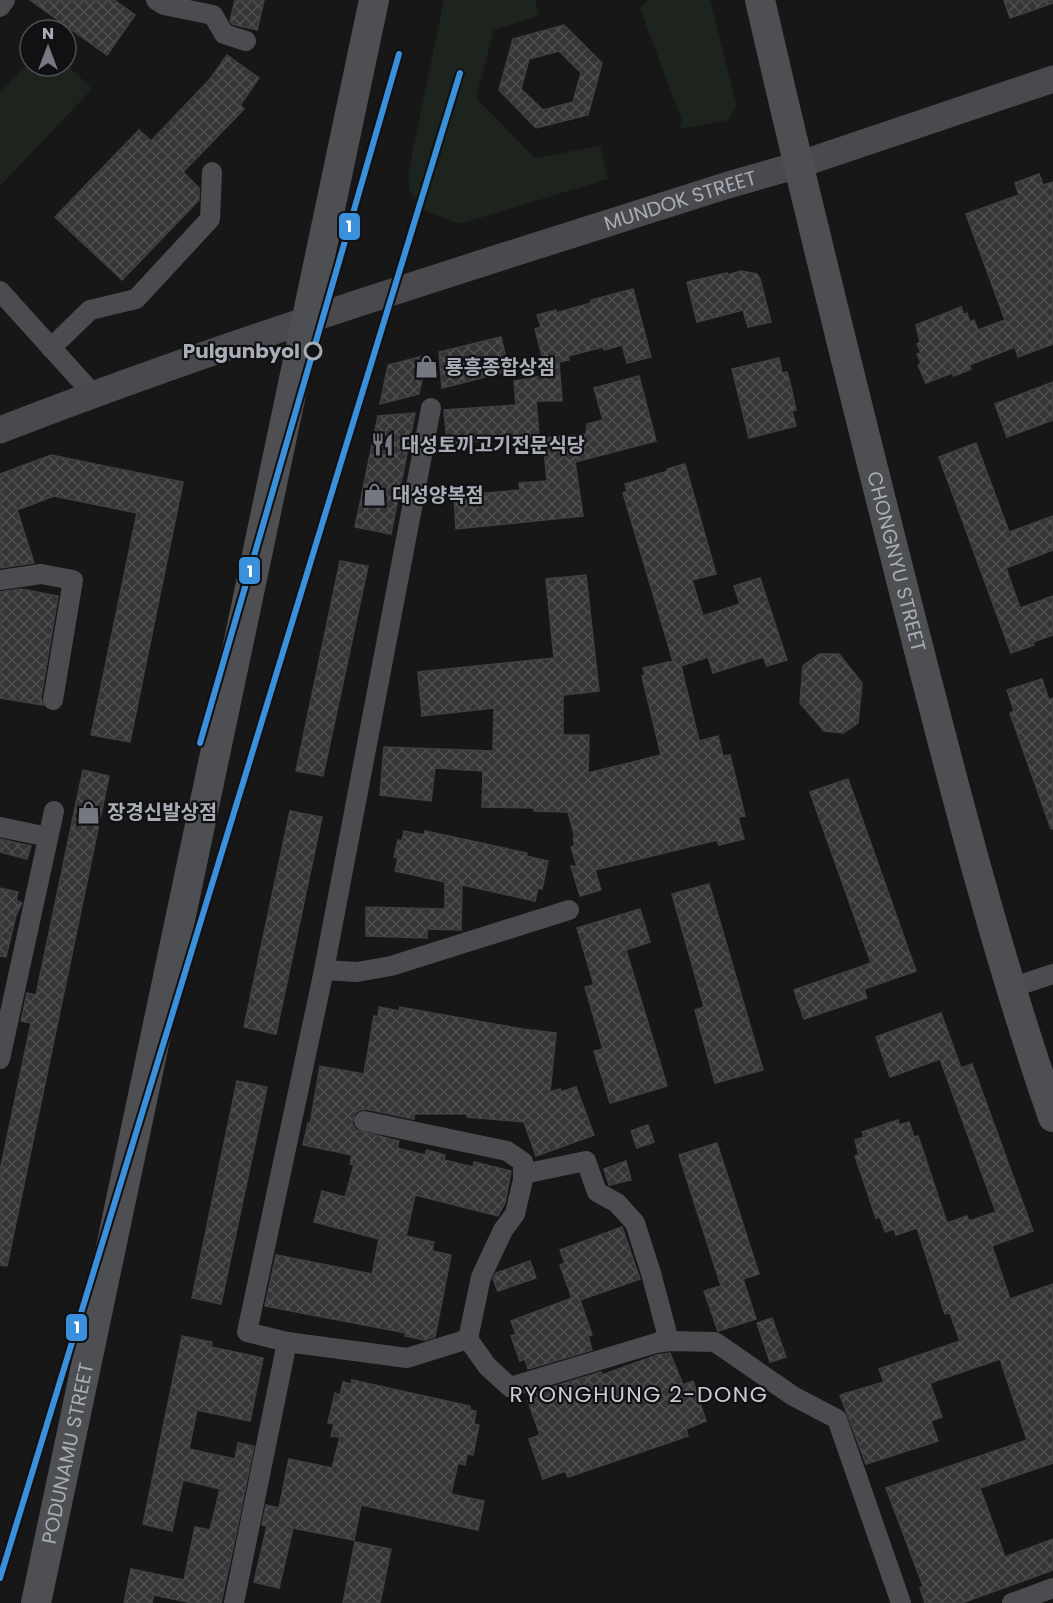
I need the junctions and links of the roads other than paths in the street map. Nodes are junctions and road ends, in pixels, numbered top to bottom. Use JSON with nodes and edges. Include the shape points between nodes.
{"nodes":[{"id":1,"x":5,"y":0,"type":"edge"},
{"id":2,"x":156,"y":0,"type":"edge"},
{"id":3,"x":374,"y":0,"type":"edge"},
{"id":4,"x":760,"y":0,"type":"edge"},
{"id":5,"x":0,"y":7,"type":"edge"},
{"id":6,"x":214,"y":7,"type":"edge"},
{"id":7,"x":246,"y":41,"type":"dead end"},
{"id":8,"x":1053,"y":78,"type":"edge"},
{"id":9,"x":798,"y":165,"type":"junction"},
{"id":10,"x":212,"y":172,"type":"dead end"},
{"id":11,"x":0,"y":291,"type":"edge"},
{"id":12,"x":308,"y":319,"type":"junction"},
{"id":13,"x":51,"y":348,"type":"junction"},
{"id":14,"x":93,"y":394,"type":"junction"},
{"id":15,"x":431,"y":408,"type":"dead end"},
{"id":16,"x":0,"y":430,"type":"edge"},
{"id":17,"x":0,"y":580,"type":"edge"},
{"id":18,"x":53,"y":700,"type":"dead end"},
{"id":19,"x":54,"y":811,"type":"dead end"},
{"id":20,"x":0,"y":827,"type":"edge"},
{"id":21,"x":48,"y":837,"type":"junction"},
{"id":22,"x":569,"y":910,"type":"dead end"},
{"id":23,"x":324,"y":970,"type":"junction"},
{"id":24,"x":1053,"y":974,"type":"edge"},
{"id":25,"x":1011,"y":988,"type":"junction"},
{"id":26,"x":0,"y":1059,"type":"edge"},
{"id":27,"x":1053,"y":1117,"type":"edge"},
{"id":28,"x":364,"y":1121,"type":"dead end"},
{"id":29,"x":523,"y":1174,"type":"junction"},
{"id":30,"x":468,"y":1339,"type":"junction"},
{"id":31,"x":669,"y":1341,"type":"junction"},
{"id":32,"x":287,"y":1342,"type":"junction"},
{"id":33,"x":1053,"y":1588,"type":"edge"},
{"id":34,"x":36,"y":1603,"type":"edge"},
{"id":35,"x":234,"y":1603,"type":"edge"},
{"id":36,"x":901,"y":1603,"type":"edge"},
{"id":37,"x":1012,"y":1603,"type":"edge"}],
"edges":[{"from":1,"to":5,"type":"street"},
{"from":2,"to":6,"type":"street","via":[[164,5]]},
{"from":3,"to":12,"type":"main road","name":"PODUNAMU STREET"},
{"from":4,"to":9,"type":"main road","name":"CHONGNYU STREET"},
{"from":6,"to":7,"type":"street","via":[[224,34]]},
{"from":8,"to":9,"type":"main road","name":"MUNDOK STREET"},
{"from":9,"to":12,"type":"main road","name":"MUNDOK STREET"},
{"from":9,"to":25,"type":"main road","name":"CHONGNYU STREET","via":[[937,719]]},
{"from":10,"to":13,"type":"street","via":[[210,219],[136,299],[90,310]]},
{"from":11,"to":13,"type":"street"},
{"from":12,"to":14,"type":"main road","name":"MUNDOK STREET"},
{"from":12,"to":34,"type":"main road","name":"PODUNAMU STREET"},
{"from":13,"to":14,"type":"street"},
{"from":14,"to":16,"type":"main road","name":"MUNDOK STREET"},
{"from":15,"to":23,"type":"street"},
{"from":17,"to":18,"type":"street","via":[[41,574],[73,580]]},
{"from":19,"to":21,"type":"street"},
{"from":20,"to":21,"type":"street"},
{"from":21,"to":26,"type":"street"},
{"from":22,"to":23,"type":"street","via":[[391,966],[357,972]]},
{"from":23,"to":32,"type":"street","via":[[247,1332]]},
{"from":24,"to":25,"type":"street"},
{"from":25,"to":27,"type":"main road","name":"CHONGNYU STREET"},
{"from":28,"to":29,"type":"street","via":[[507,1151],[523,1162]]},
{"from":29,"to":30,"type":"street","via":[[515,1214],[502,1230],[481,1277]]},
{"from":29,"to":31,"type":"street","via":[[586,1161],[597,1192],[617,1203],[635,1223]]},
{"from":30,"to":31,"type":"street","via":[[487,1366],[510,1387]]},
{"from":30,"to":32,"type":"street","via":[[406,1358]]},
{"from":31,"to":36,"type":"street","via":[[715,1342],[793,1396],[837,1419]]},
{"from":32,"to":35,"type":"street"},
{"from":33,"to":37,"type":"street"}]}
